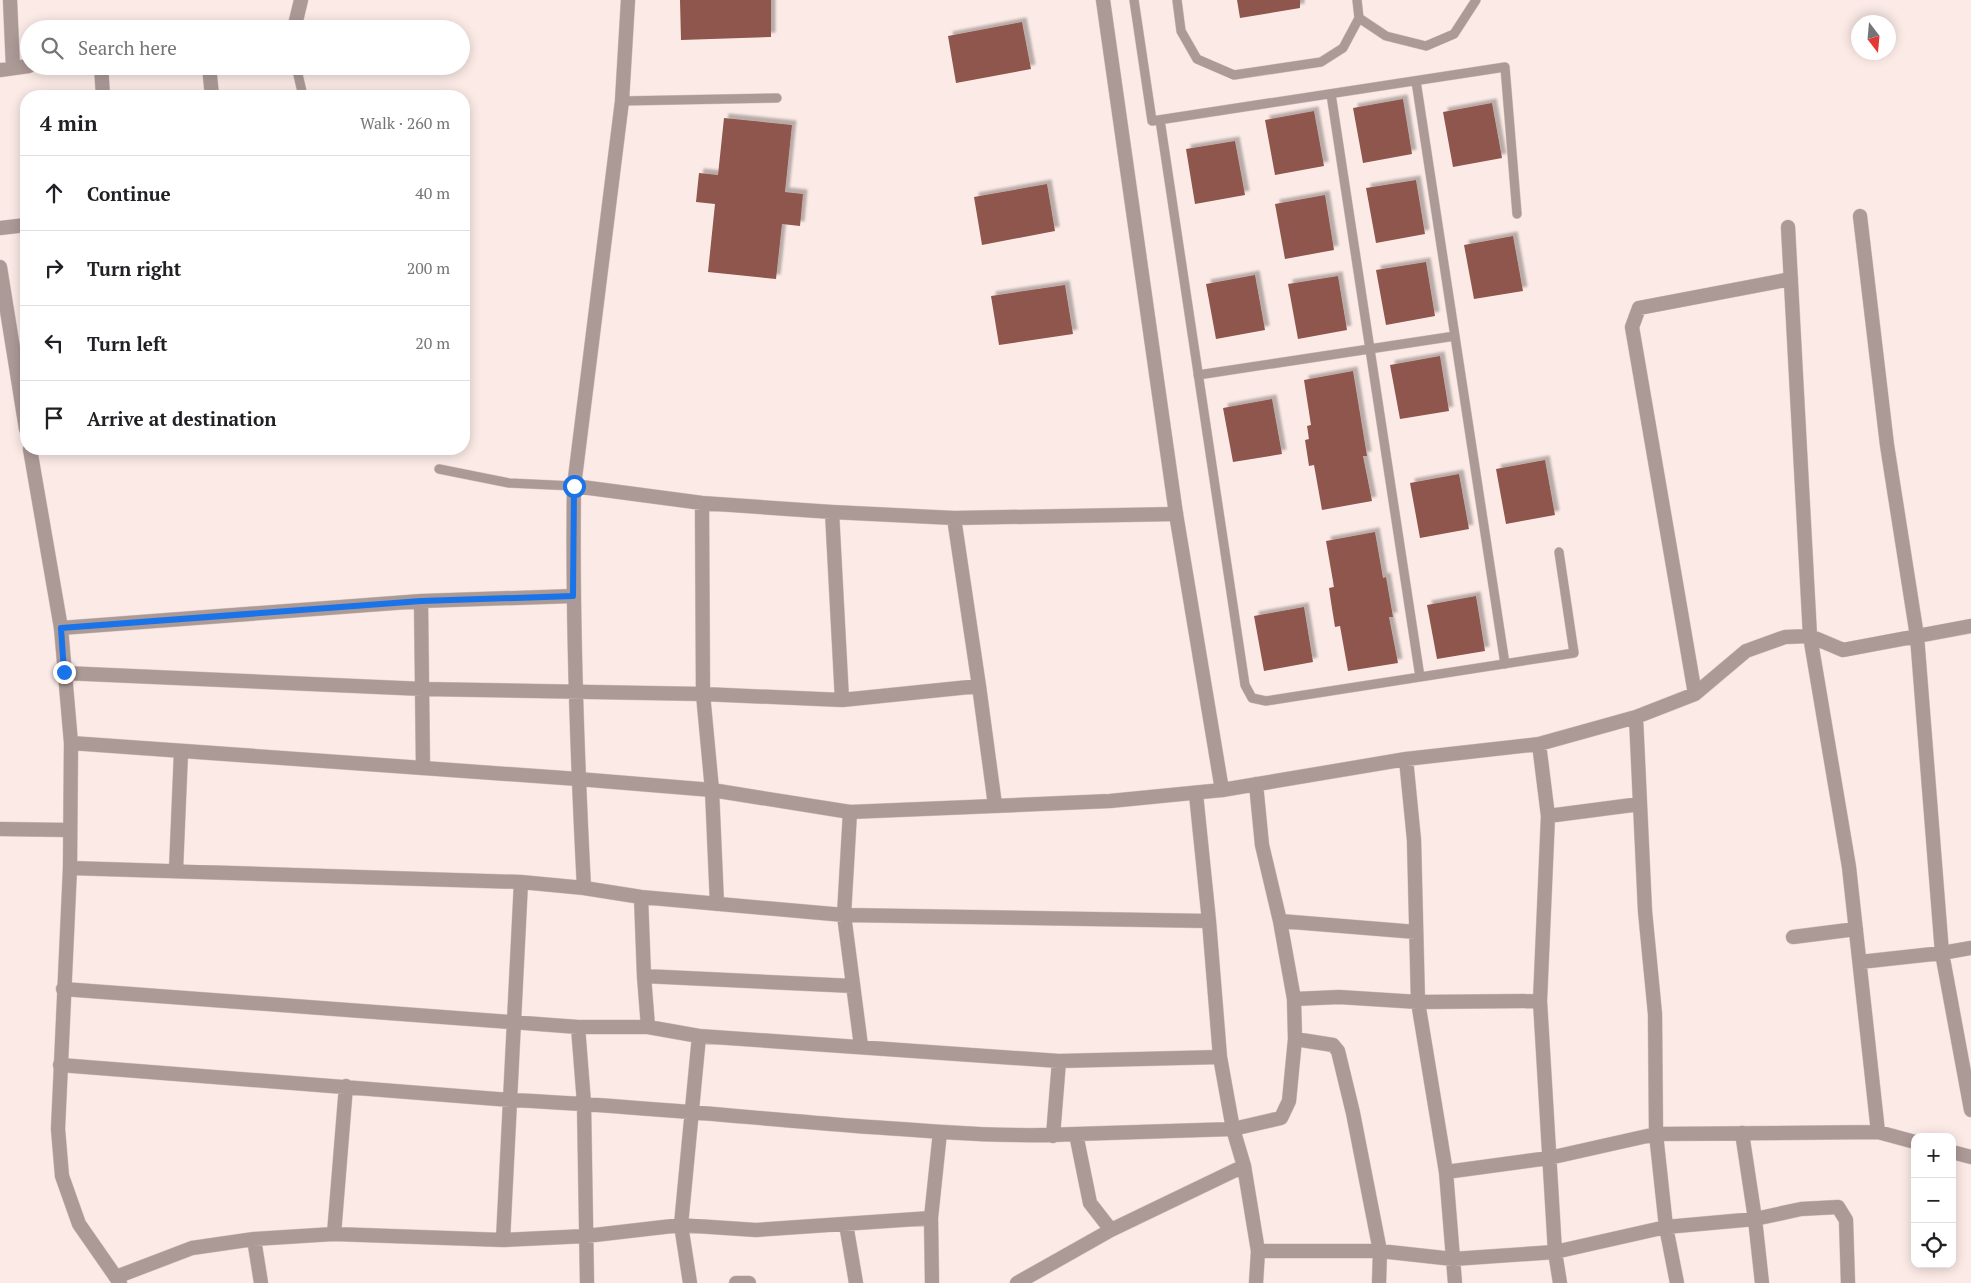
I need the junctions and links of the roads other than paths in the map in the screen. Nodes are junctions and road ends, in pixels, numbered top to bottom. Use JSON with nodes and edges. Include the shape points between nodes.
{"nodes":[{"id":1,"x":10,"y":0,"type":"edge"},
{"id":2,"x":301,"y":0,"type":"edge"},
{"id":3,"x":628,"y":0,"type":"edge"},
{"id":4,"x":1104,"y":0,"type":"edge"},
{"id":5,"x":1134,"y":0,"type":"edge"},
{"id":6,"x":1177,"y":0,"type":"edge"},
{"id":7,"x":1357,"y":0,"type":"edge"},
{"id":8,"x":1476,"y":0,"type":"edge"},
{"id":9,"x":1359,"y":18,"type":"junction"},
{"id":10,"x":296,"y":20,"type":"edge"},
{"id":11,"x":20,"y":67,"type":"edge"},
{"id":12,"x":6,"y":69,"type":"edge"},
{"id":13,"x":102,"y":75,"type":"edge"},
{"id":14,"x":210,"y":75,"type":"edge"},
{"id":15,"x":298,"y":75,"type":"edge"},
{"id":16,"x":1416,"y":81,"type":"junction"},
{"id":17,"x":103,"y":90,"type":"edge"},
{"id":18,"x":211,"y":90,"type":"edge"},
{"id":19,"x":301,"y":90,"type":"edge"},
{"id":20,"x":1331,"y":94,"type":"junction"},
{"id":21,"x":777,"y":98,"type":"dead end"},
{"id":22,"x":622,"y":101,"type":"junction"},
{"id":23,"x":1160,"y":120,"type":"junction"},
{"id":24,"x":1518,"y":214,"type":"dead end"},
{"id":25,"x":1860,"y":216,"type":"dead end"},
{"id":26,"x":20,"y":226,"type":"edge"},
{"id":27,"x":1788,"y":226,"type":"dead end"},
{"id":28,"x":0,"y":228,"type":"edge"},
{"id":29,"x":0,"y":267,"type":"edge"},
{"id":30,"x":1791,"y":280,"type":"junction"},
{"id":31,"x":1455,"y":336,"type":"junction"},
{"id":32,"x":1370,"y":349,"type":"junction"},
{"id":33,"x":20,"y":374,"type":"edge"},
{"id":34,"x":1198,"y":375,"type":"junction"},
{"id":35,"x":31,"y":455,"type":"edge"},
{"id":36,"x":439,"y":469,"type":"dead end"},
{"id":37,"x":574,"y":486,"type":"junction"},
{"id":38,"x":702,"y":502,"type":"junction"},
{"id":39,"x":832,"y":512,"type":"junction"},
{"id":40,"x":1176,"y":514,"type":"junction"},
{"id":41,"x":954,"y":518,"type":"junction"},
{"id":42,"x":1559,"y":552,"type":"dead end"},
{"id":43,"x":573,"y":596,"type":"junction"},
{"id":44,"x":421,"y":601,"type":"junction"},
{"id":45,"x":1971,"y":626,"type":"edge"},
{"id":46,"x":61,"y":628,"type":"junction"},
{"id":47,"x":1810,"y":636,"type":"junction"},
{"id":48,"x":1917,"y":636,"type":"junction"},
{"id":49,"x":1505,"y":664,"type":"junction"},
{"id":50,"x":64,"y":672,"type":"junction"},
{"id":51,"x":1420,"y":677,"type":"junction"},
{"id":52,"x":979,"y":686,"type":"junction"},
{"id":53,"x":423,"y":689,"type":"junction"},
{"id":54,"x":574,"y":691,"type":"junction"},
{"id":55,"x":703,"y":694,"type":"junction"},
{"id":56,"x":1695,"y":694,"type":"junction"},
{"id":57,"x":842,"y":700,"type":"junction"},
{"id":58,"x":1636,"y":717,"type":"junction"},
{"id":59,"x":71,"y":743,"type":"junction"},
{"id":60,"x":1539,"y":744,"type":"junction"},
{"id":61,"x":181,"y":752,"type":"junction"},
{"id":62,"x":1406,"y":758,"type":"junction"},
{"id":63,"x":423,"y":768,"type":"junction"},
{"id":64,"x":578,"y":778,"type":"junction"},
{"id":65,"x":1256,"y":784,"type":"junction"},
{"id":66,"x":712,"y":790,"type":"junction"},
{"id":67,"x":1222,"y":790,"type":"junction"},
{"id":68,"x":1196,"y":794,"type":"junction"},
{"id":69,"x":1640,"y":804,"type":"junction"},
{"id":70,"x":995,"y":805,"type":"junction"},
{"id":71,"x":850,"y":812,"type":"junction"},
{"id":72,"x":1548,"y":816,"type":"junction"},
{"id":73,"x":0,"y":829,"type":"edge"},
{"id":74,"x":69,"y":830,"type":"junction"},
{"id":75,"x":70,"y":868,"type":"junction"},
{"id":76,"x":176,"y":870,"type":"junction"},
{"id":77,"x":521,"y":882,"type":"junction"},
{"id":78,"x":584,"y":888,"type":"junction"},
{"id":79,"x":641,"y":897,"type":"junction"},
{"id":80,"x":717,"y":904,"type":"junction"},
{"id":81,"x":844,"y":915,"type":"junction"},
{"id":82,"x":1210,"y":921,"type":"junction"},
{"id":83,"x":1280,"y":921,"type":"junction"},
{"id":84,"x":1856,"y":929,"type":"junction"},
{"id":85,"x":1416,"y":932,"type":"junction"},
{"id":86,"x":1793,"y":937,"type":"dead end"},
{"id":87,"x":1971,"y":948,"type":"edge"},
{"id":88,"x":1942,"y":953,"type":"junction"},
{"id":89,"x":1860,"y":962,"type":"junction"},
{"id":90,"x":644,"y":976,"type":"junction"},
{"id":91,"x":853,"y":986,"type":"junction"},
{"id":92,"x":63,"y":989,"type":"junction"},
{"id":93,"x":1294,"y":1000,"type":"junction"},
{"id":94,"x":1540,"y":1001,"type":"junction"},
{"id":95,"x":1418,"y":1002,"type":"junction"},
{"id":96,"x":515,"y":1022,"type":"junction"},
{"id":97,"x":578,"y":1027,"type":"junction"},
{"id":98,"x":648,"y":1027,"type":"junction"},
{"id":99,"x":699,"y":1036,"type":"junction"},
{"id":100,"x":1295,"y":1039,"type":"junction"},
{"id":101,"x":861,"y":1046,"type":"junction"},
{"id":102,"x":1220,"y":1057,"type":"junction"},
{"id":103,"x":1059,"y":1061,"type":"junction"},
{"id":104,"x":60,"y":1065,"type":"junction"},
{"id":105,"x":346,"y":1086,"type":"junction"},
{"id":106,"x":511,"y":1100,"type":"junction"},
{"id":107,"x":584,"y":1103,"type":"junction"},
{"id":108,"x":1971,"y":1110,"type":"edge"},
{"id":109,"x":691,"y":1113,"type":"junction"},
{"id":110,"x":1233,"y":1129,"type":"junction"},
{"id":111,"x":940,"y":1132,"type":"junction"},
{"id":112,"x":1878,"y":1132,"type":"junction"},
{"id":113,"x":1742,"y":1133,"type":"junction"},
{"id":114,"x":1076,"y":1134,"type":"junction"},
{"id":115,"x":1656,"y":1134,"type":"junction"},
{"id":116,"x":1054,"y":1136,"type":"junction"},
{"id":117,"x":1911,"y":1141,"type":"edge"},
{"id":118,"x":1956,"y":1153,"type":"edge"},
{"id":119,"x":1971,"y":1157,"type":"edge"},
{"id":120,"x":1549,"y":1158,"type":"junction"},
{"id":121,"x":1244,"y":1166,"type":"junction"},
{"id":122,"x":1446,"y":1172,"type":"junction"},
{"id":123,"x":932,"y":1218,"type":"junction"},
{"id":124,"x":1755,"y":1219,"type":"junction"},
{"id":125,"x":846,"y":1224,"type":"junction"},
{"id":126,"x":681,"y":1225,"type":"junction"},
{"id":127,"x":1666,"y":1227,"type":"junction"},
{"id":128,"x":1112,"y":1230,"type":"junction"},
{"id":129,"x":334,"y":1234,"type":"junction"},
{"id":130,"x":586,"y":1236,"type":"junction"},
{"id":131,"x":254,"y":1239,"type":"junction"},
{"id":132,"x":503,"y":1240,"type":"junction"},
{"id":133,"x":1258,"y":1251,"type":"junction"},
{"id":134,"x":1380,"y":1251,"type":"junction"},
{"id":135,"x":1555,"y":1252,"type":"junction"},
{"id":136,"x":1453,"y":1259,"type":"junction"},
{"id":137,"x":118,"y":1280,"type":"edge"},
{"id":138,"x":261,"y":1283,"type":"edge"},
{"id":139,"x":587,"y":1283,"type":"edge"},
{"id":140,"x":690,"y":1283,"type":"edge"},
{"id":141,"x":736,"y":1283,"type":"edge"},
{"id":142,"x":749,"y":1283,"type":"edge"},
{"id":143,"x":856,"y":1283,"type":"edge"},
{"id":144,"x":932,"y":1283,"type":"edge"},
{"id":145,"x":1017,"y":1283,"type":"edge"},
{"id":146,"x":1256,"y":1283,"type":"edge"},
{"id":147,"x":1379,"y":1283,"type":"edge"},
{"id":148,"x":1455,"y":1283,"type":"edge"},
{"id":149,"x":1560,"y":1283,"type":"edge"},
{"id":150,"x":1677,"y":1283,"type":"edge"},
{"id":151,"x":1762,"y":1283,"type":"edge"},
{"id":152,"x":1848,"y":1283,"type":"edge"}],
"edges":[{"from":1,"to":12,"type":"street"},
{"from":2,"to":10,"type":"street"},
{"from":3,"to":22,"type":"street"},
{"from":4,"to":40,"type":"street"},
{"from":5,"to":23,"type":"lane","via":[[1152,121]]},
{"from":6,"to":9,"type":"lane","via":[[1180,31],[1198,59],[1234,75],[1321,62],[1343,48]]},
{"from":7,"to":9,"type":"lane"},
{"from":8,"to":9,"type":"lane","via":[[1454,34],[1426,46],[1386,36]]},
{"from":11,"to":12,"type":"street"},
{"from":13,"to":17,"type":"street"},
{"from":14,"to":18,"type":"street"},
{"from":15,"to":19,"type":"lane"},
{"from":16,"to":20,"type":"lane"},
{"from":16,"to":24,"type":"lane","via":[[1505,67]]},
{"from":16,"to":31,"type":"lane"},
{"from":20,"to":23,"type":"lane"},
{"from":20,"to":32,"type":"lane"},
{"from":21,"to":22,"type":"lane"},
{"from":22,"to":37,"type":"street"},
{"from":23,"to":34,"type":"lane"},
{"from":25,"to":48,"type":"street","via":[[1887,445]]},
{"from":26,"to":28,"type":"street"},
{"from":27,"to":30,"type":"street"},
{"from":29,"to":33,"type":"street"},
{"from":30,"to":47,"type":"street"},
{"from":30,"to":56,"type":"street","via":[[1639,308],[1632,327]]},
{"from":31,"to":32,"type":"lane"},
{"from":31,"to":49,"type":"lane"},
{"from":32,"to":34,"type":"lane"},
{"from":32,"to":51,"type":"lane"},
{"from":34,"to":51,"type":"lane","via":[[1245,685],[1252,698],[1266,701]]},
{"from":35,"to":46,"type":"street"},
{"from":36,"to":37,"type":"lane","via":[[509,483]]},
{"from":37,"to":38,"type":"street"},
{"from":37,"to":43,"type":"street"},
{"from":38,"to":39,"type":"street"},
{"from":38,"to":55,"type":"street"},
{"from":39,"to":41,"type":"street"},
{"from":39,"to":57,"type":"street"},
{"from":40,"to":41,"type":"street"},
{"from":40,"to":67,"type":"street"},
{"from":41,"to":52,"type":"street"},
{"from":42,"to":49,"type":"lane","via":[[1574,654]]},
{"from":43,"to":44,"type":"street"},
{"from":43,"to":54,"type":"street"},
{"from":44,"to":46,"type":"street"},
{"from":44,"to":53,"type":"street"},
{"from":45,"to":48,"type":"street"},
{"from":46,"to":50,"type":"street"},
{"from":47,"to":48,"type":"street","via":[[1843,650]]},
{"from":47,"to":56,"type":"street","via":[[1785,637],[1746,651]]},
{"from":47,"to":84,"type":"street","via":[[1849,867]]},
{"from":48,"to":88,"type":"street"},
{"from":49,"to":51,"type":"lane"},
{"from":50,"to":53,"type":"street"},
{"from":50,"to":59,"type":"street"},
{"from":52,"to":57,"type":"street"},
{"from":52,"to":70,"type":"street"},
{"from":53,"to":54,"type":"street"},
{"from":53,"to":63,"type":"street"},
{"from":54,"to":55,"type":"street"},
{"from":54,"to":64,"type":"street"},
{"from":55,"to":57,"type":"street"},
{"from":55,"to":66,"type":"street"},
{"from":56,"to":58,"type":"street"},
{"from":58,"to":60,"type":"street"},
{"from":58,"to":69,"type":"street"},
{"from":59,"to":61,"type":"street"},
{"from":59,"to":74,"type":"street"},
{"from":60,"to":62,"type":"street"},
{"from":60,"to":72,"type":"street"},
{"from":61,"to":63,"type":"street"},
{"from":61,"to":76,"type":"street"},
{"from":62,"to":65,"type":"street"},
{"from":62,"to":85,"type":"street","via":[[1414,840]]},
{"from":63,"to":64,"type":"street"},
{"from":64,"to":66,"type":"street"},
{"from":64,"to":78,"type":"street"},
{"from":65,"to":67,"type":"street"},
{"from":65,"to":83,"type":"street","via":[[1262,845]]},
{"from":66,"to":71,"type":"street"},
{"from":66,"to":80,"type":"street"},
{"from":67,"to":68,"type":"street"},
{"from":68,"to":70,"type":"street"},
{"from":68,"to":82,"type":"street"},
{"from":69,"to":72,"type":"street"},
{"from":69,"to":115,"type":"street","via":[[1645,911],[1655,1014]]},
{"from":70,"to":71,"type":"street"},
{"from":71,"to":81,"type":"street"},
{"from":72,"to":94,"type":"street"},
{"from":73,"to":74,"type":"street"},
{"from":74,"to":75,"type":"street"},
{"from":75,"to":76,"type":"street"},
{"from":75,"to":92,"type":"street"},
{"from":76,"to":77,"type":"street"},
{"from":77,"to":78,"type":"street"},
{"from":77,"to":96,"type":"street"},
{"from":78,"to":79,"type":"street"},
{"from":79,"to":80,"type":"street"},
{"from":79,"to":90,"type":"street"},
{"from":80,"to":81,"type":"street"},
{"from":81,"to":82,"type":"street"},
{"from":81,"to":91,"type":"street"},
{"from":82,"to":102,"type":"street"},
{"from":83,"to":85,"type":"street"},
{"from":83,"to":93,"type":"street"},
{"from":84,"to":86,"type":"street"},
{"from":84,"to":89,"type":"street"},
{"from":85,"to":95,"type":"street"},
{"from":87,"to":88,"type":"street"},
{"from":88,"to":89,"type":"street"},
{"from":88,"to":108,"type":"street"},
{"from":89,"to":112,"type":"street"},
{"from":90,"to":91,"type":"street"},
{"from":90,"to":98,"type":"street"},
{"from":91,"to":101,"type":"street"},
{"from":92,"to":96,"type":"street"},
{"from":92,"to":104,"type":"street"},
{"from":93,"to":95,"type":"street","via":[[1339,997]]},
{"from":93,"to":100,"type":"street"},
{"from":94,"to":95,"type":"street"},
{"from":94,"to":120,"type":"street"},
{"from":95,"to":122,"type":"street"},
{"from":96,"to":97,"type":"street"},
{"from":96,"to":106,"type":"street"},
{"from":97,"to":98,"type":"street"},
{"from":97,"to":107,"type":"street"},
{"from":98,"to":99,"type":"street"},
{"from":99,"to":101,"type":"street"},
{"from":99,"to":109,"type":"street"},
{"from":100,"to":110,"type":"street","via":[[1289,1101],[1280,1118]]},
{"from":100,"to":134,"type":"street","via":[[1332,1045],[1338,1051]]},
{"from":101,"to":103,"type":"street"},
{"from":102,"to":103,"type":"street"},
{"from":102,"to":110,"type":"street"},
{"from":103,"to":116,"type":"street"},
{"from":104,"to":105,"type":"street"},
{"from":104,"to":137,"type":"street","via":[[58,1129],[62,1176],[79,1224]]},
{"from":105,"to":106,"type":"street"},
{"from":105,"to":129,"type":"street"},
{"from":106,"to":107,"type":"street"},
{"from":106,"to":132,"type":"street"},
{"from":107,"to":109,"type":"street"},
{"from":107,"to":130,"type":"street"},
{"from":109,"to":111,"type":"street"},
{"from":109,"to":126,"type":"street"},
{"from":110,"to":114,"type":"street"},
{"from":110,"to":121,"type":"street"},
{"from":111,"to":116,"type":"street"},
{"from":111,"to":123,"type":"street"},
{"from":112,"to":113,"type":"street"},
{"from":112,"to":117,"type":"street"},
{"from":113,"to":115,"type":"street"},
{"from":113,"to":124,"type":"street"},
{"from":114,"to":116,"type":"street"},
{"from":114,"to":128,"type":"street","via":[[1090,1203]]},
{"from":115,"to":120,"type":"street"},
{"from":115,"to":127,"type":"street"},
{"from":118,"to":119,"type":"street"},
{"from":120,"to":122,"type":"street"},
{"from":120,"to":135,"type":"street"},
{"from":121,"to":128,"type":"street"},
{"from":121,"to":133,"type":"street"},
{"from":122,"to":136,"type":"street"},
{"from":123,"to":125,"type":"street"},
{"from":123,"to":144,"type":"street"},
{"from":124,"to":127,"type":"street"},
{"from":124,"to":151,"type":"street"},
{"from":124,"to":152,"type":"street","via":[[1801,1209],[1838,1207],[1846,1220]]},
{"from":125,"to":126,"type":"street","via":[[756,1230]]},
{"from":125,"to":143,"type":"street"},
{"from":126,"to":130,"type":"street"},
{"from":126,"to":140,"type":"street"},
{"from":127,"to":135,"type":"street"},
{"from":127,"to":150,"type":"street"},
{"from":128,"to":145,"type":"street"},
{"from":129,"to":131,"type":"street"},
{"from":129,"to":132,"type":"street"},
{"from":130,"to":132,"type":"street"},
{"from":130,"to":139,"type":"street"},
{"from":131,"to":137,"type":"street","via":[[192,1248]]},
{"from":131,"to":138,"type":"street"},
{"from":133,"to":134,"type":"street"},
{"from":133,"to":146,"type":"street"},
{"from":134,"to":136,"type":"street"},
{"from":134,"to":147,"type":"street"},
{"from":135,"to":136,"type":"street"},
{"from":135,"to":149,"type":"street"},
{"from":136,"to":148,"type":"street"},
{"from":141,"to":142,"type":"street"}]}
